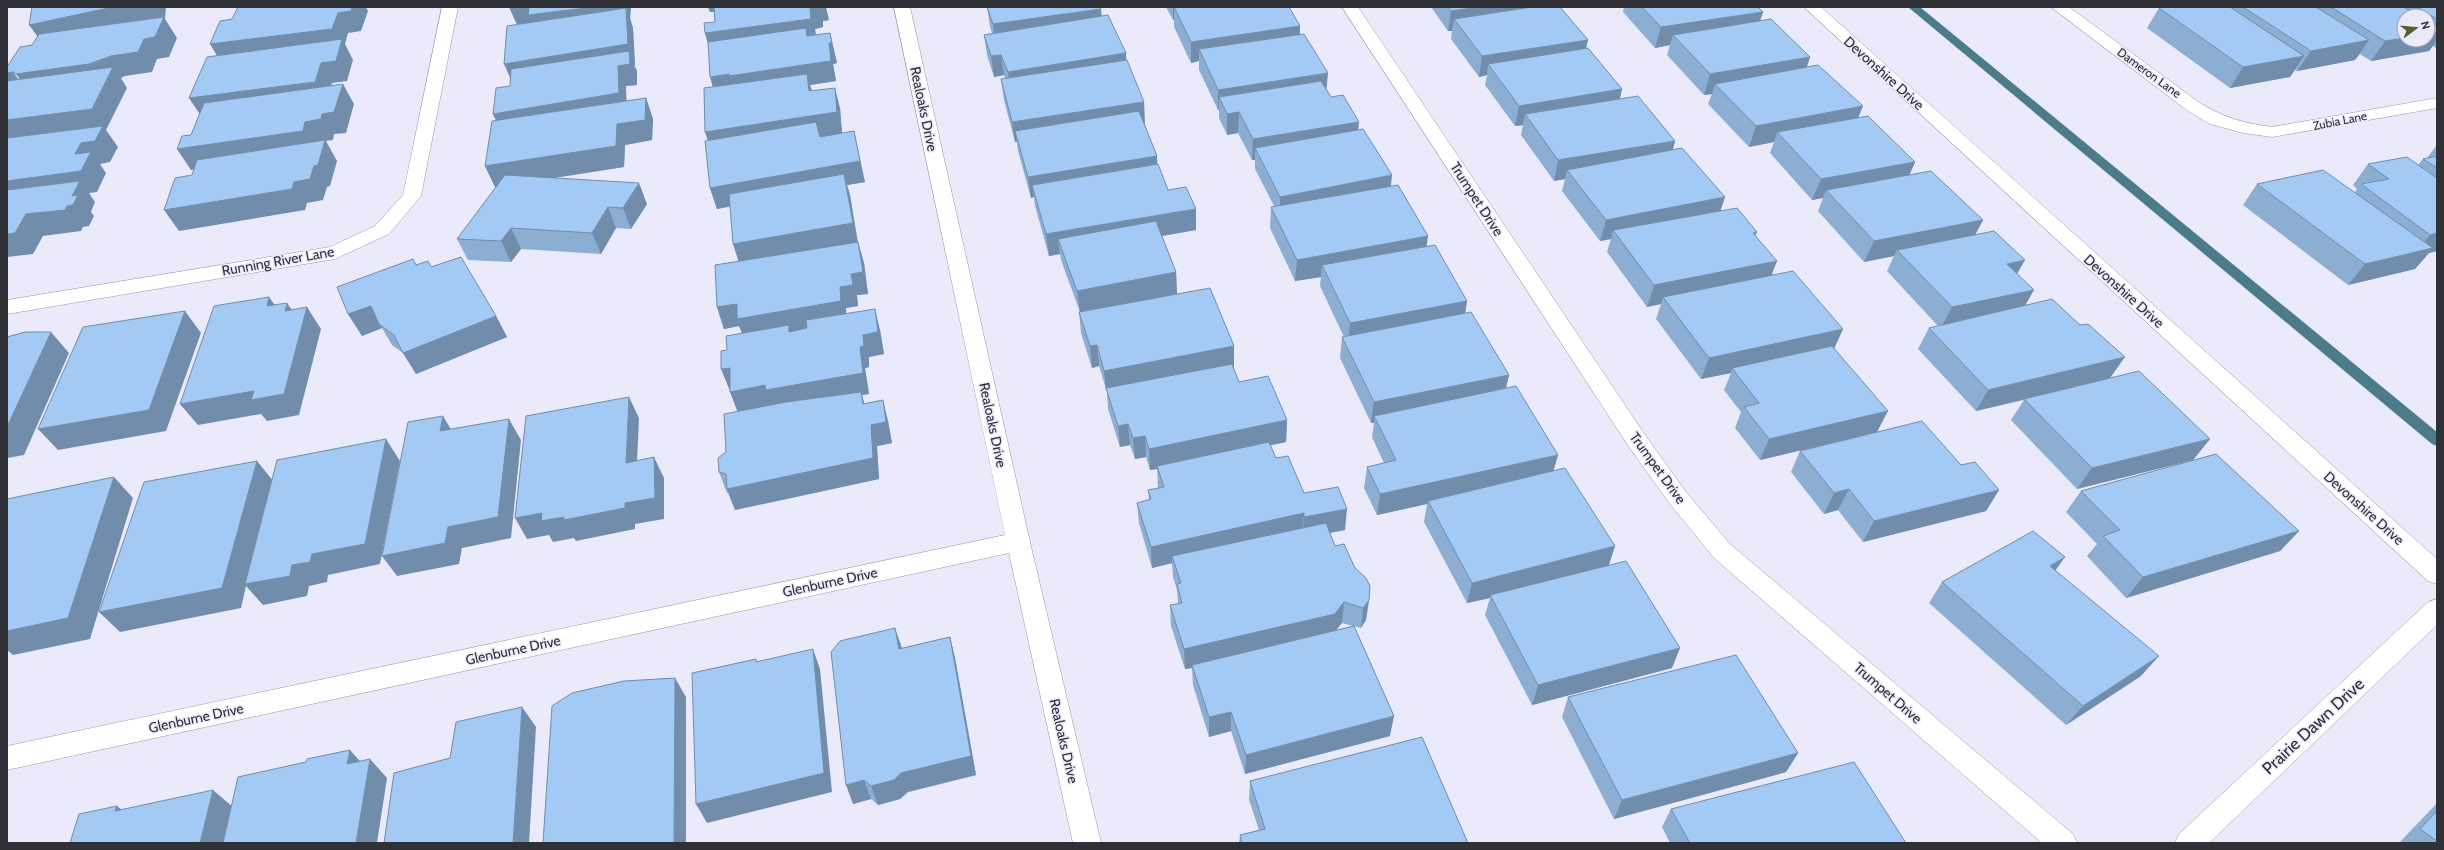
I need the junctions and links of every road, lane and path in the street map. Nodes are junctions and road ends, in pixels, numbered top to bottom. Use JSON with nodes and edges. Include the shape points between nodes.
{"nodes":[{"id":1,"x":450,"y":7,"type":"edge"},
{"id":2,"x":902,"y":7,"type":"edge"},
{"id":3,"x":1350,"y":7,"type":"edge"},
{"id":4,"x":1812,"y":7,"type":"edge"},
{"id":5,"x":2059,"y":7,"type":"edge"},
{"id":6,"x":2437,"y":103,"type":"edge"},
{"id":7,"x":2243,"y":128,"type":"joint"},
{"id":8,"x":7,"y":307,"type":"edge"},
{"id":9,"x":1018,"y":542,"type":"junction"},
{"id":10,"x":2437,"y":574,"type":"edge"},
{"id":11,"x":2437,"y":609,"type":"edge"},
{"id":12,"x":7,"y":758,"type":"edge"},
{"id":13,"x":1087,"y":843,"type":"edge"},
{"id":14,"x":2063,"y":843,"type":"edge"},
{"id":15,"x":2189,"y":843,"type":"edge"}],
"edges":[{"from":1,"to":8,"type":"street","name":"Running River Lane","via":[[412,196],[382,230],[335,253]]},
{"from":2,"to":9,"type":"street","name":"Realoaks Drive"},
{"from":3,"to":14,"type":"street","name":"Trumpet Drive","via":[[1637,441],[1678,498],[1722,551]]},
{"from":4,"to":10,"type":"street","name":"Devonshire Drive"},
{"from":5,"to":7,"type":"street","name":"Dameron Lane","via":[[2194,107],[2216,120]]},
{"from":6,"to":7,"type":"street","name":"Zubia Lane","via":[[2272,132]]},
{"from":9,"to":12,"type":"street","name":"Glenburne Drive"},
{"from":9,"to":13,"type":"street","name":"Realoaks Drive"},
{"from":11,"to":15,"type":"street","name":"Prairie Dawn Drive"}]}
